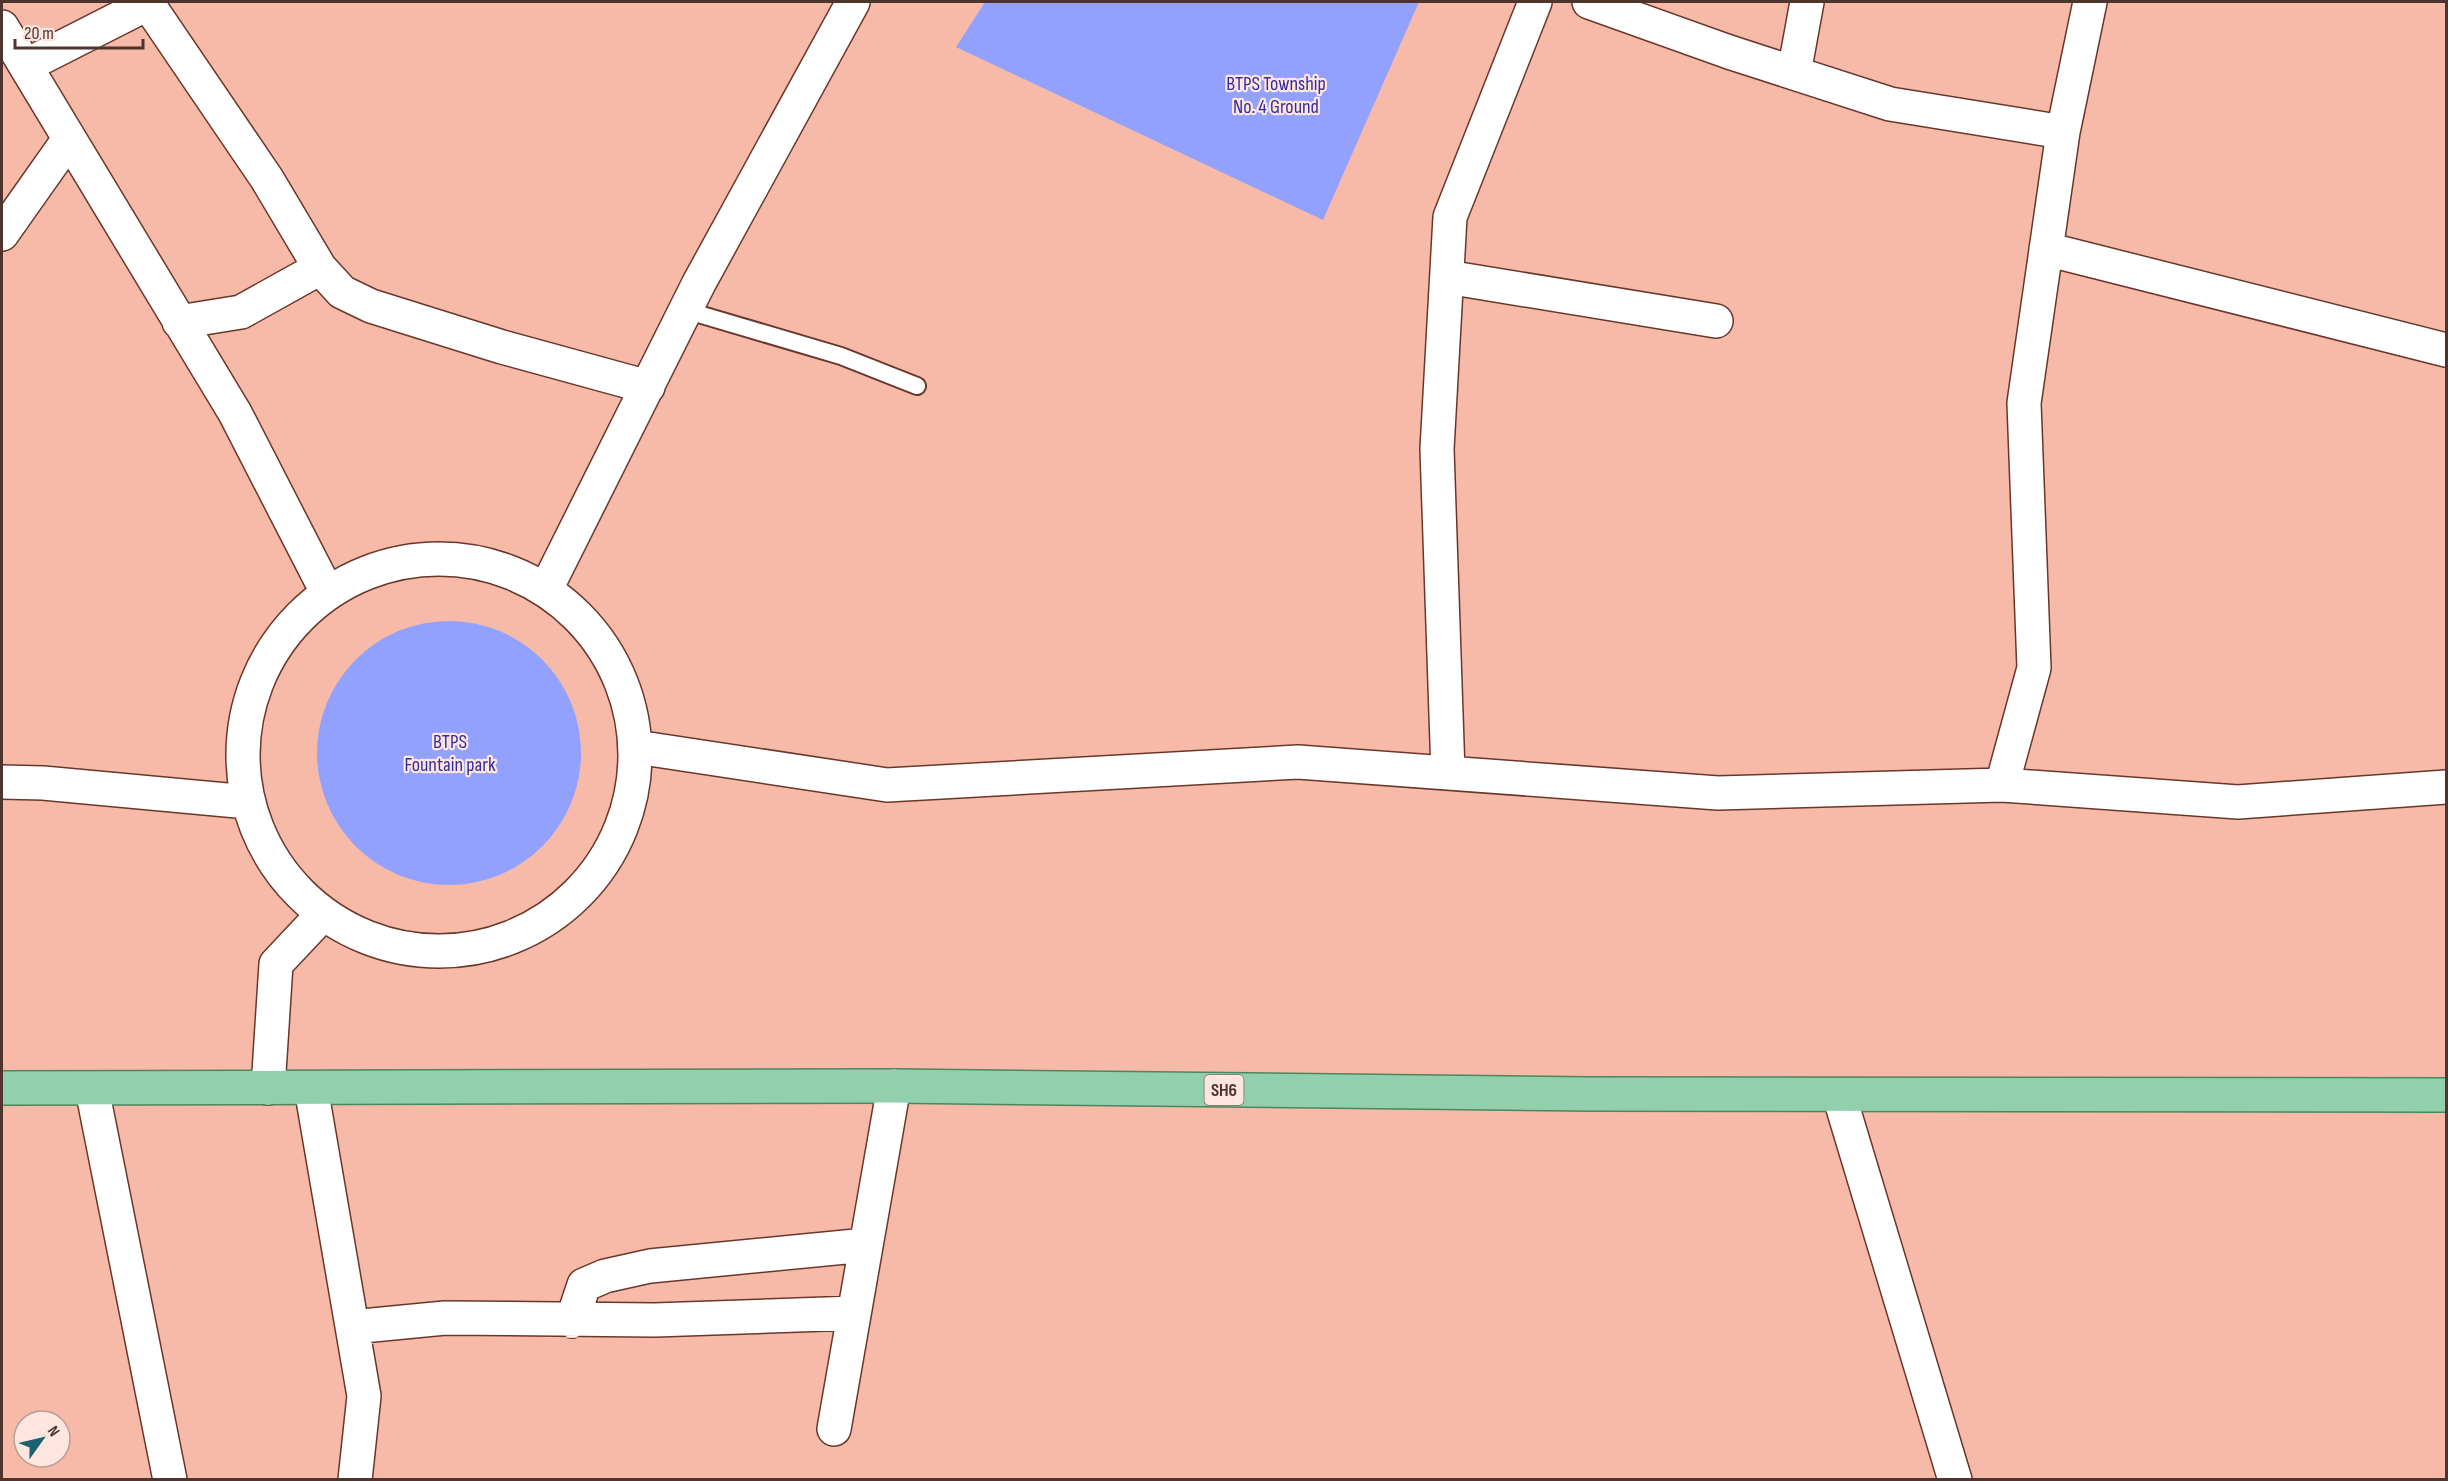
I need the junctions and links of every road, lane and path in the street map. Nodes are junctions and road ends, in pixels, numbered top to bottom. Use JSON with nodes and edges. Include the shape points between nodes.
{"nodes":[{"id":1,"x":853,"y":2,"type":"edge"},
{"id":2,"x":1535,"y":2,"type":"edge"},
{"id":3,"x":1589,"y":2,"type":"edge"},
{"id":4,"x":1807,"y":2,"type":"edge"},
{"id":5,"x":2090,"y":2,"type":"edge"},
{"id":6,"x":150,"y":3,"type":"edge"},
{"id":7,"x":2,"y":27,"type":"edge"},
{"id":8,"x":27,"y":65,"type":"junction"},
{"id":9,"x":1794,"y":73,"type":"junction"},
{"id":10,"x":2063,"y":132,"type":"junction"},
{"id":11,"x":69,"y":139,"type":"junction"},
{"id":12,"x":2,"y":234,"type":"edge"},
{"id":13,"x":2046,"y":249,"type":"junction"},
{"id":14,"x":320,"y":268,"type":"junction"},
{"id":15,"x":1447,"y":277,"type":"junction"},
{"id":16,"x":686,"y":310,"type":"junction"},
{"id":17,"x":1716,"y":321,"type":"dead end"},
{"id":18,"x":179,"y":322,"type":"junction"},
{"id":19,"x":2446,"y":350,"type":"edge"},
{"id":20,"x":917,"y":386,"type":"dead end"},
{"id":21,"x":648,"y":387,"type":"junction"},
{"id":22,"x":546,"y":589,"type":"junction"},
{"id":23,"x":327,"y":592,"type":"junction"},
{"id":24,"x":636,"y":747,"type":"junction"},
{"id":25,"x":1448,"y":772,"type":"junction"},
{"id":26,"x":2,"y":782,"type":"edge"},
{"id":27,"x":2002,"y":785,"type":"junction"},
{"id":28,"x":2446,"y":787,"type":"edge"},
{"id":29,"x":248,"y":802,"type":"junction"},
{"id":30,"x":322,"y":914,"type":"junction"},
{"id":31,"x":894,"y":1086,"type":"junction"},
{"id":32,"x":2,"y":1088,"type":"edge"},
{"id":33,"x":268,"y":1088,"type":"junction"},
{"id":34,"x":311,"y":1088,"type":"junction"},
{"id":35,"x":92,"y":1089,"type":"junction"},
{"id":36,"x":1839,"y":1095,"type":"junction"},
{"id":37,"x":2446,"y":1095,"type":"edge"},
{"id":38,"x":866,"y":1245,"type":"junction"},
{"id":39,"x":854,"y":1313,"type":"junction"},
{"id":40,"x":572,"y":1321,"type":"junction"},
{"id":41,"x":352,"y":1327,"type":"junction"},
{"id":42,"x":834,"y":1429,"type":"dead end"},
{"id":43,"x":170,"y":1479,"type":"edge"},
{"id":44,"x":355,"y":1479,"type":"edge"},
{"id":45,"x":1955,"y":1479,"type":"edge"}],
"edges":[{"from":1,"to":16,"type":"street"},
{"from":2,"to":15,"type":"street","via":[[1450,217]]},
{"from":3,"to":9,"type":"street"},
{"from":4,"to":9,"type":"street"},
{"from":5,"to":10,"type":"street"},
{"from":6,"to":8,"type":"street"},
{"from":6,"to":14,"type":"street","via":[[267,179]]},
{"from":7,"to":8,"type":"street"},
{"from":8,"to":11,"type":"street"},
{"from":9,"to":10,"type":"street","via":[[1890,104]]},
{"from":10,"to":13,"type":"street"},
{"from":11,"to":12,"type":"street"},
{"from":11,"to":18,"type":"street"},
{"from":13,"to":19,"type":"street"},
{"from":13,"to":27,"type":"street","via":[[2024,403],[2034,668]]},
{"from":14,"to":18,"type":"street","via":[[240,312]]},
{"from":14,"to":21,"type":"street","via":[[342,292],[371,306]]},
{"from":15,"to":17,"type":"street"},
{"from":15,"to":25,"type":"street","via":[[1437,449]]},
{"from":16,"to":20,"type":"lane","via":[[841,356]]},
{"from":16,"to":21,"type":"street"},
{"from":18,"to":23,"type":"street","via":[[235,413]]},
{"from":21,"to":22,"type":"street"},
{"from":22,"to":23,"type":"street","via":[[494,565],[436,557],[379,566]]},
{"from":22,"to":24,"type":"street","via":[[592,631],[624,685]]},
{"from":23,"to":29,"type":"street","via":[[284,633],[255,684],[243,742]]},
{"from":24,"to":25,"type":"street","via":[[887,785],[1298,762]]},
{"from":24,"to":30,"type":"street","via":[[630,809],[603,867],[559,913],[504,942],[441,953],[378,943]]},
{"from":25,"to":27,"type":"street","via":[[1718,793]]},
{"from":26,"to":29,"type":"street"},
{"from":27,"to":28,"type":"street","via":[[2238,802]]},
{"from":29,"to":30,"type":"street","via":[[276,864]]},
{"from":30,"to":33,"type":"street","via":[[276,964]]},
{"from":31,"to":34,"type":"main road","number":"SH6"},
{"from":31,"to":36,"type":"main road","number":"SH6"},
{"from":31,"to":38,"type":"street"},
{"from":32,"to":35,"type":"main road","number":"SH6"},
{"from":33,"to":34,"type":"main road","number":"SH6"},
{"from":33,"to":35,"type":"main road","number":"SH6"},
{"from":34,"to":41,"type":"street"},
{"from":35,"to":43,"type":"street"},
{"from":36,"to":37,"type":"main road","number":"SH6"},
{"from":36,"to":45,"type":"street"},
{"from":38,"to":39,"type":"street"},
{"from":38,"to":40,"type":"street","via":[[650,1266],[605,1276],[584,1285]]},
{"from":39,"to":40,"type":"street"},
{"from":39,"to":42,"type":"street"},
{"from":40,"to":41,"type":"street","via":[[445,1318]]},
{"from":41,"to":44,"type":"street","via":[[364,1396]]}]}
